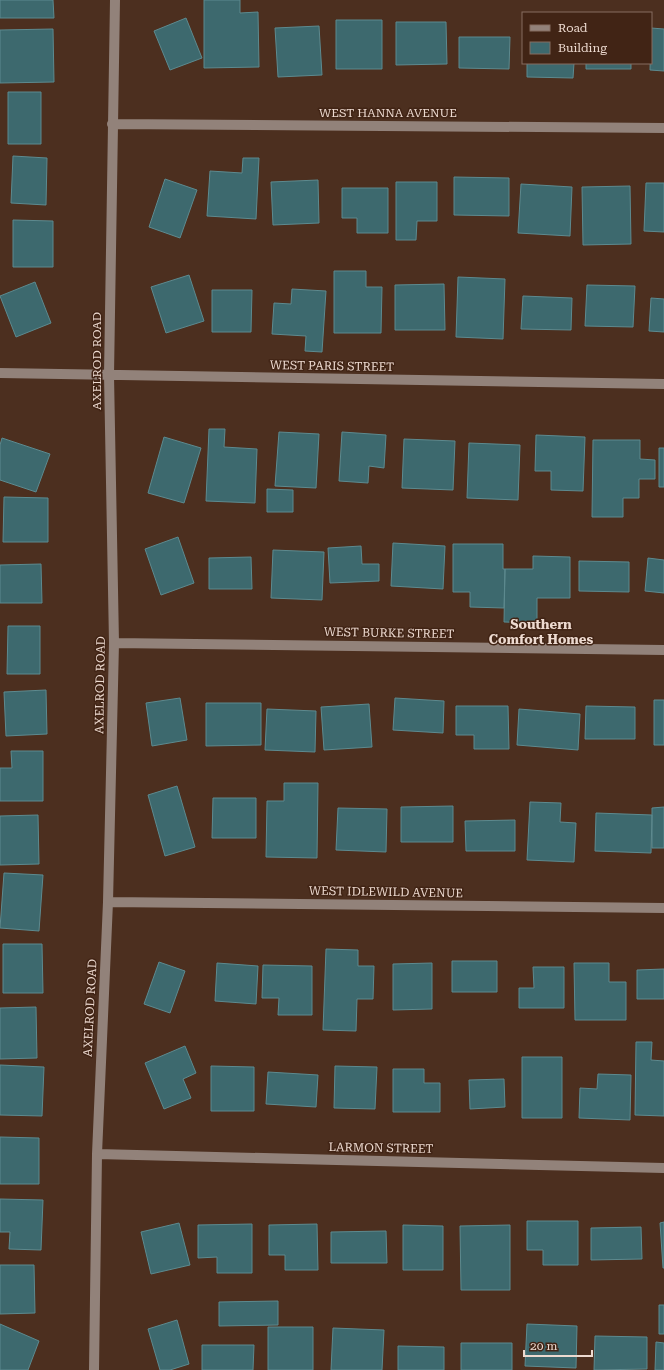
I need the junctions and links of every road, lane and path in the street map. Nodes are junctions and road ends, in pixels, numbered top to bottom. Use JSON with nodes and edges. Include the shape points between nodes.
{"nodes":[{"id":1,"x":115,"y":0,"type":"edge"},
{"id":2,"x":112,"y":124,"type":"junction"},
{"id":3,"x":664,"y":128,"type":"edge"},
{"id":4,"x":0,"y":373,"type":"edge"},
{"id":5,"x":109,"y":375,"type":"junction"},
{"id":6,"x":664,"y":384,"type":"edge"},
{"id":7,"x":114,"y":643,"type":"junction"},
{"id":8,"x":664,"y":650,"type":"edge"},
{"id":9,"x":108,"y":902,"type":"junction"},
{"id":10,"x":664,"y":908,"type":"edge"},
{"id":11,"x":97,"y":1154,"type":"junction"},
{"id":12,"x":664,"y":1168,"type":"edge"},
{"id":13,"x":94,"y":1370,"type":"edge"}],
"edges":[{"from":1,"to":2,"type":"street","name":"AXELROD ROAD"},
{"from":2,"to":3,"type":"street","name":"WEST HANNA AVENUE"},
{"from":2,"to":5,"type":"street","name":"AXELROD ROAD"},
{"from":4,"to":5,"type":"street","name":"WEST PARIS STREET"},
{"from":5,"to":6,"type":"street","name":"WEST PARIS STREET"},
{"from":5,"to":7,"type":"street","name":"AXELROD ROAD"},
{"from":7,"to":8,"type":"street","name":"WEST BURKE STREET"},
{"from":7,"to":9,"type":"street","name":"AXELROD ROAD"},
{"from":9,"to":10,"type":"street","name":"WEST IDLEWILD AVENUE"},
{"from":9,"to":11,"type":"street","name":"AXELROD ROAD"},
{"from":11,"to":12,"type":"street","name":"LARMON STREET"},
{"from":11,"to":13,"type":"street","name":"AXELROD ROAD"}]}
